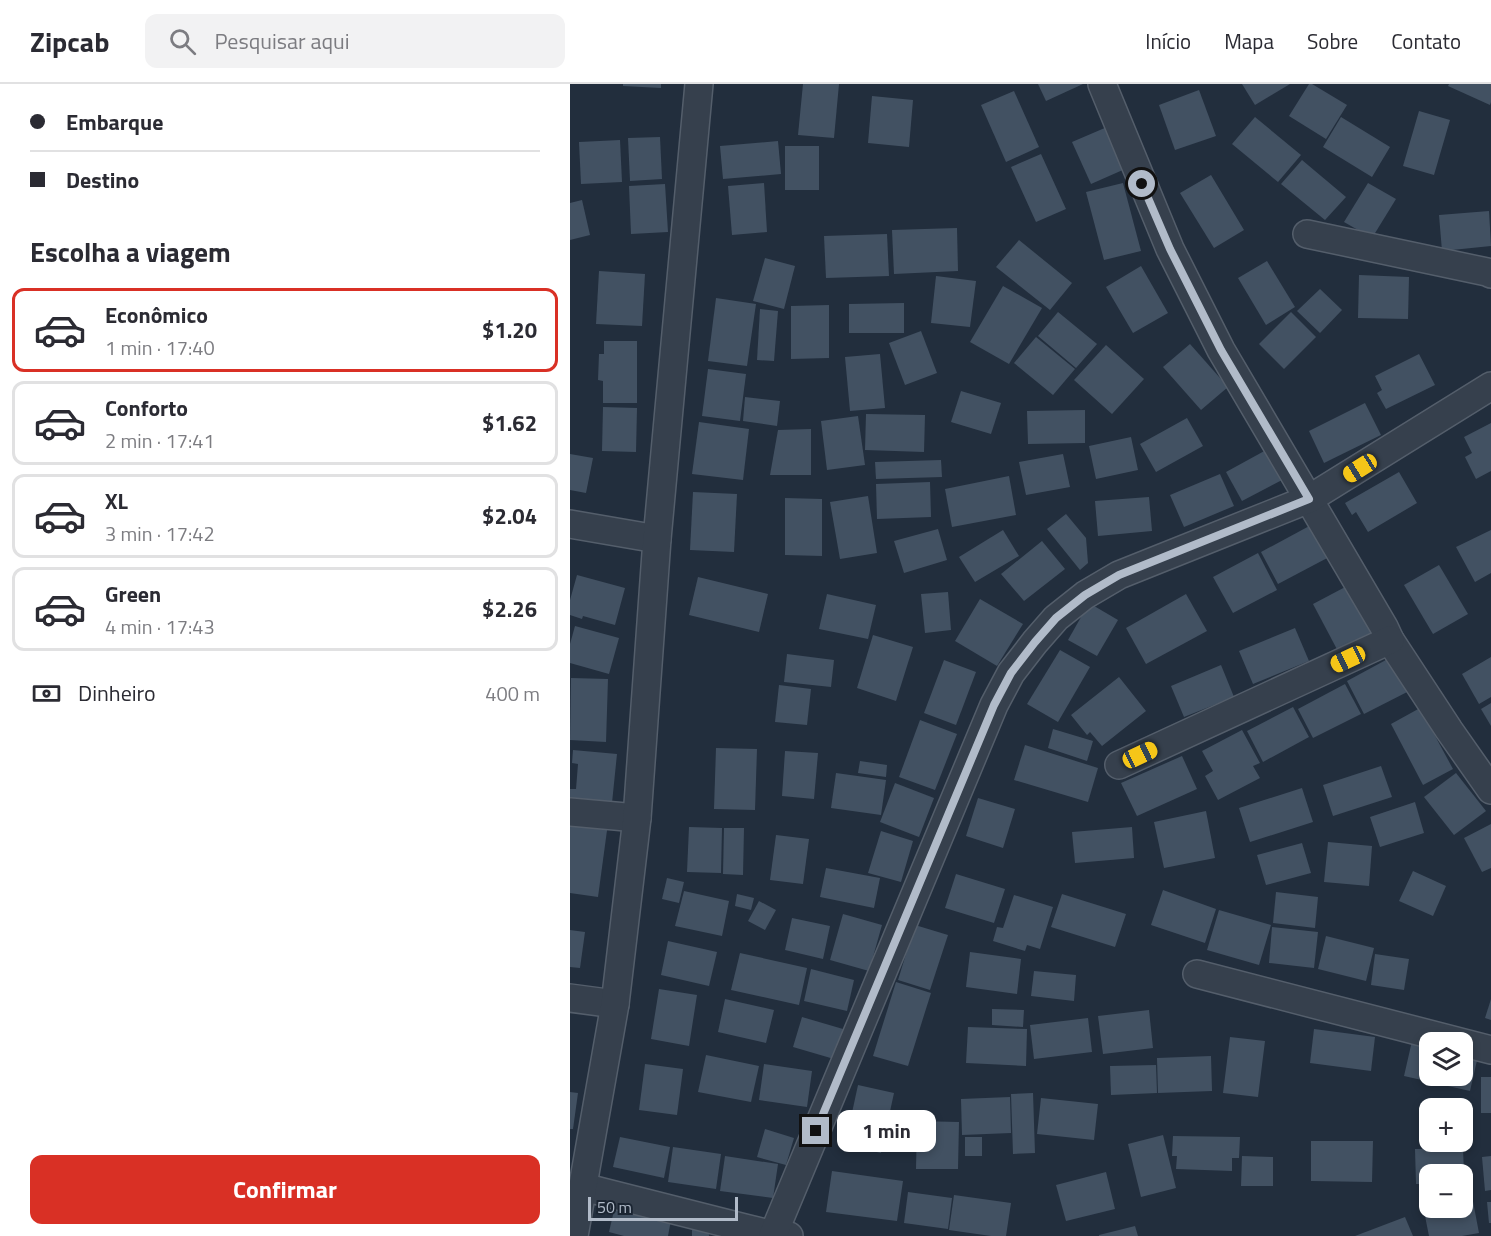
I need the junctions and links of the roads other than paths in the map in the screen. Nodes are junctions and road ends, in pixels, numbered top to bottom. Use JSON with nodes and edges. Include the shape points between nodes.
{"nodes":[{"id":1,"x":699,"y":84,"type":"edge"},
{"id":2,"x":1102,"y":84,"type":"edge"},
{"id":3,"x":1307,"y":234,"type":"dead end"},
{"id":4,"x":1491,"y":274,"type":"edge"},
{"id":5,"x":1491,"y":386,"type":"edge"},
{"id":6,"x":1309,"y":499,"type":"junction"},
{"id":7,"x":570,"y":524,"type":"edge"},
{"id":8,"x":657,"y":539,"type":"junction"},
{"id":9,"x":1390,"y":640,"type":"junction"},
{"id":10,"x":1119,"y":765,"type":"dead end"},
{"id":11,"x":1491,"y":790,"type":"edge"},
{"id":12,"x":570,"y":813,"type":"edge"},
{"id":13,"x":637,"y":818,"type":"junction"},
{"id":14,"x":1197,"y":974,"type":"dead end"},
{"id":15,"x":570,"y":998,"type":"edge"},
{"id":16,"x":615,"y":1004,"type":"junction"},
{"id":17,"x":1491,"y":1050,"type":"edge"},
{"id":18,"x":576,"y":1211,"type":"edge"},
{"id":19,"x":782,"y":1235,"type":"edge"}],
"edges":[{"from":1,"to":8,"type":"street"},
{"from":2,"to":6,"type":"street","via":[[1170,249],[1221,350]]},
{"from":3,"to":4,"type":"street"},
{"from":5,"to":6,"type":"street"},
{"from":6,"to":9,"type":"street"},
{"from":6,"to":19,"type":"street","via":[[1119,575],[1056,618],[1011,673],[994,705]]},
{"from":7,"to":8,"type":"street"},
{"from":8,"to":13,"type":"street"},
{"from":9,"to":10,"type":"street"},
{"from":9,"to":11,"type":"street"},
{"from":12,"to":13,"type":"street"},
{"from":13,"to":16,"type":"street"},
{"from":14,"to":17,"type":"street"},
{"from":15,"to":16,"type":"street"},
{"from":16,"to":18,"type":"street"},
{"from":18,"to":19,"type":"street"}]}
